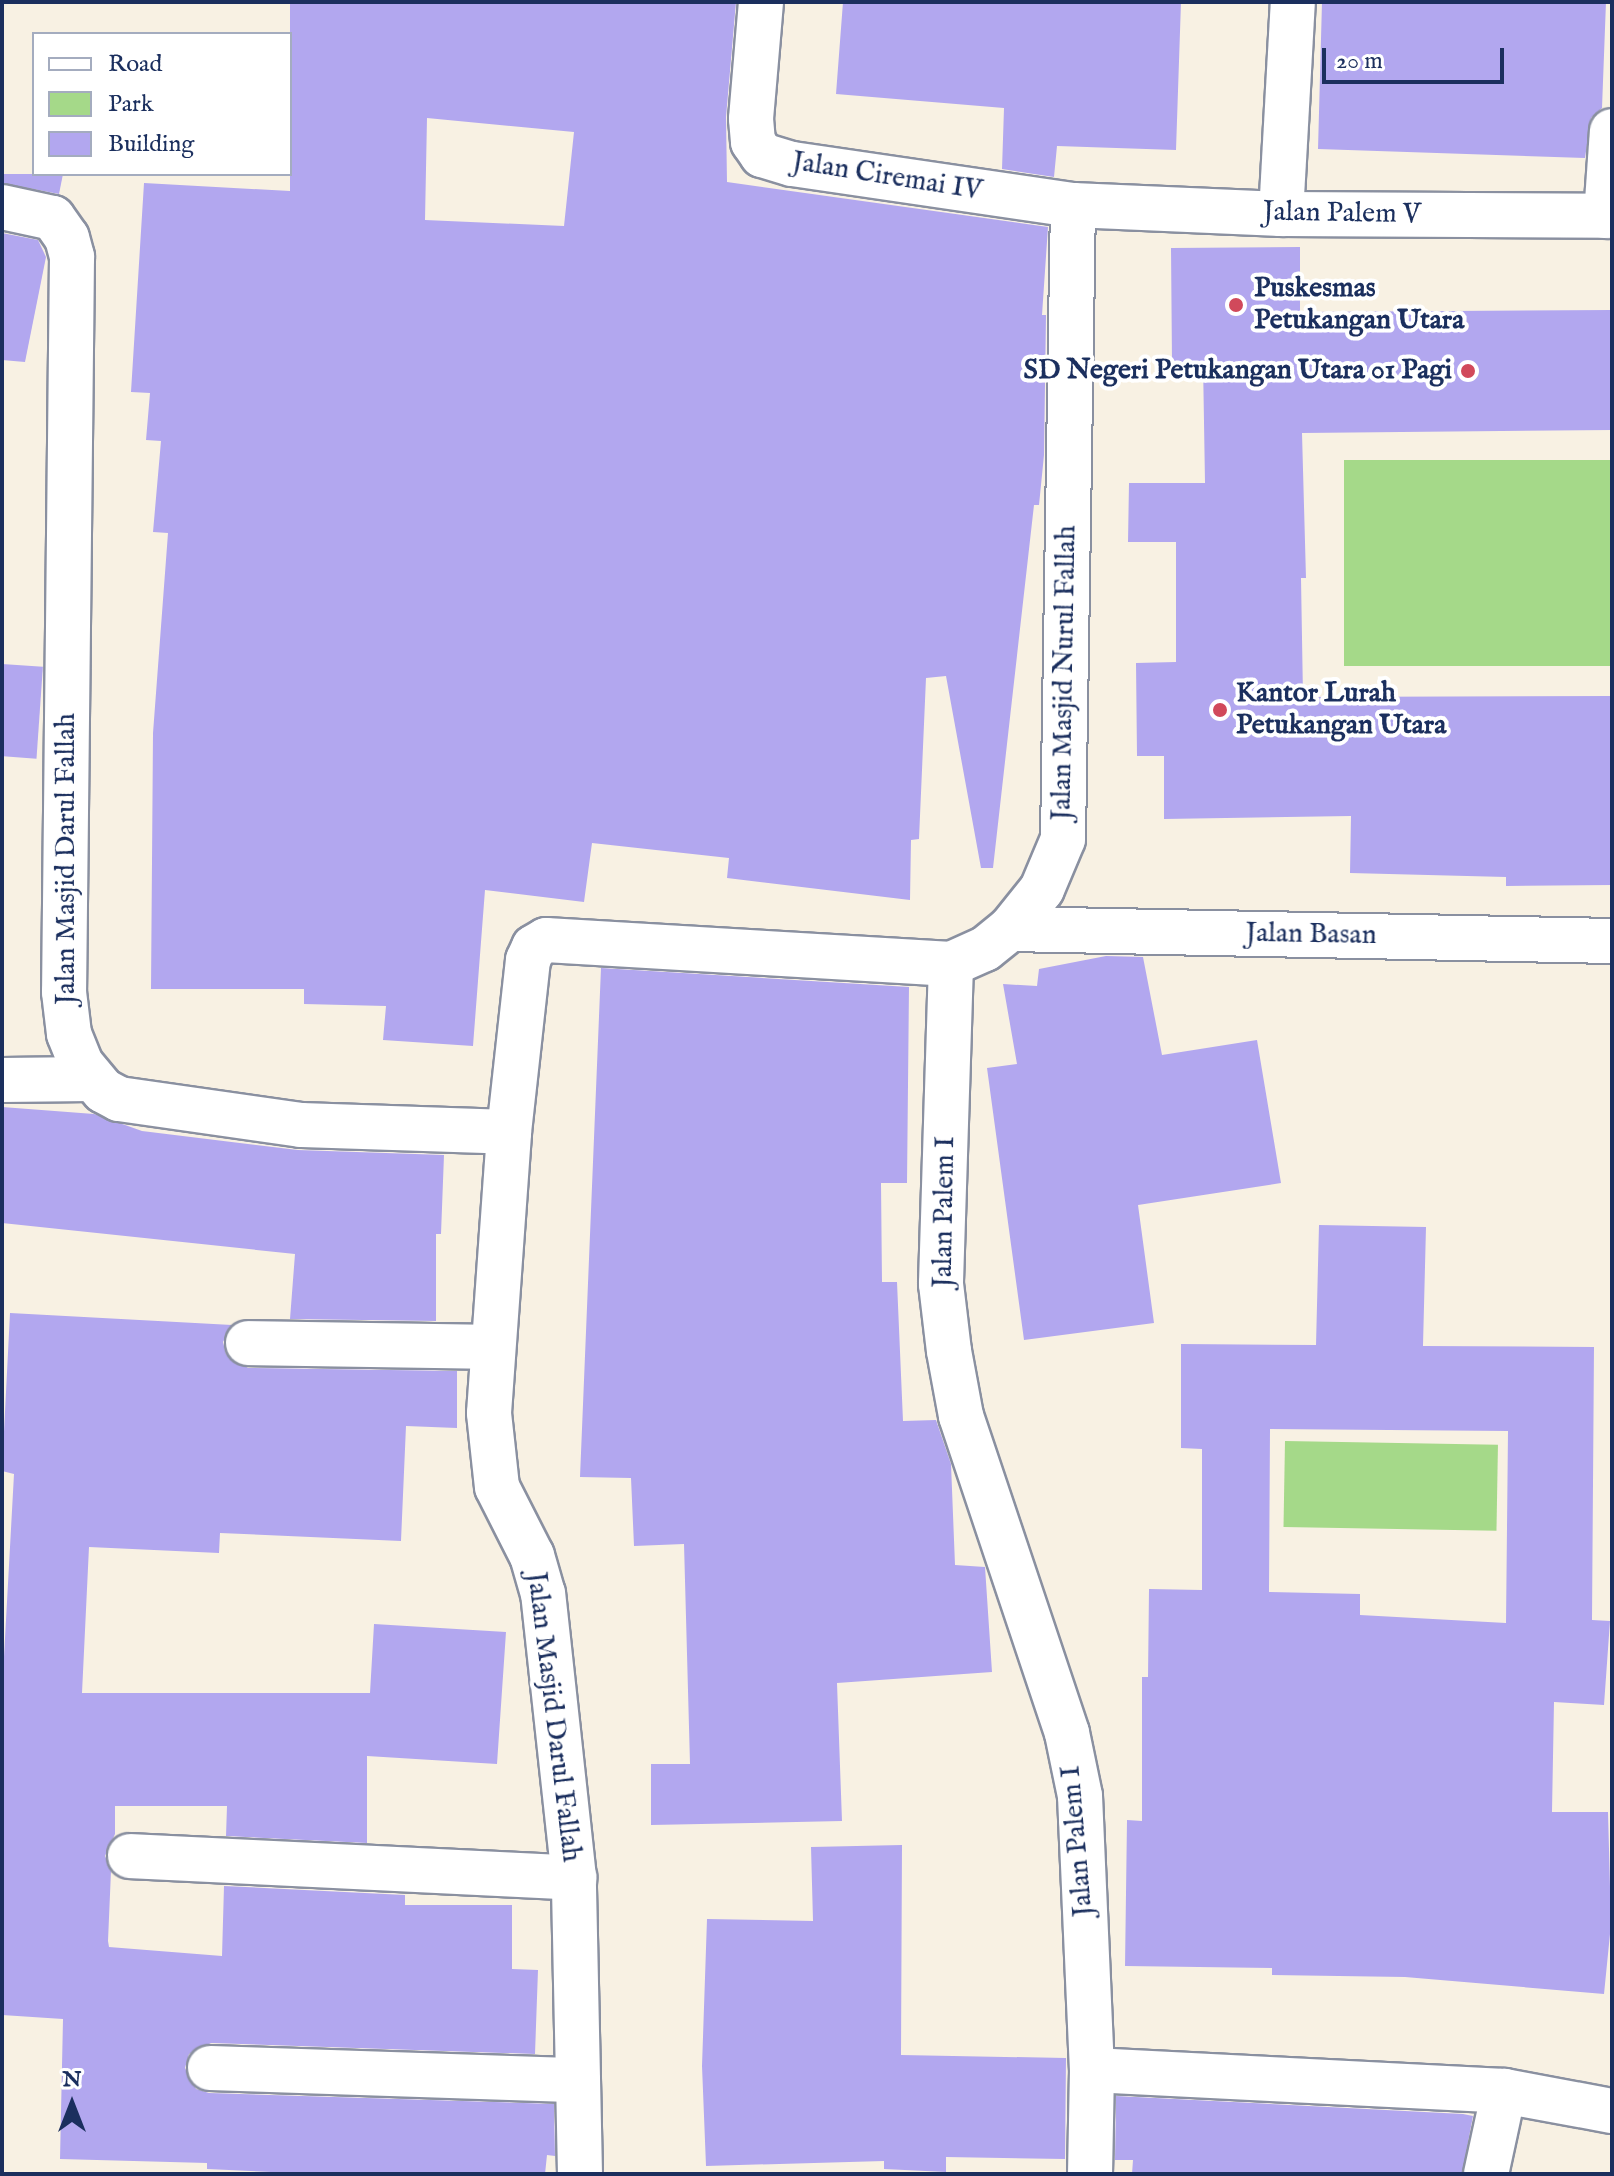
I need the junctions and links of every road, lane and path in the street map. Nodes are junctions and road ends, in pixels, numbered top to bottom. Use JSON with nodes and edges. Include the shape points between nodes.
{"nodes":[{"id":1,"x":761,"y":2,"type":"edge"},
{"id":2,"x":1293,"y":2,"type":"edge"},
{"id":3,"x":1612,"y":131,"type":"edge"},
{"id":4,"x":1073,"y":205,"type":"junction"},
{"id":5,"x":2,"y":207,"type":"edge"},
{"id":6,"x":1281,"y":214,"type":"junction"},
{"id":7,"x":1609,"y":216,"type":"edge"},
{"id":8,"x":1010,"y":929,"type":"junction"},
{"id":9,"x":1612,"y":941,"type":"edge"},
{"id":10,"x":951,"y":964,"type":"junction"},
{"id":11,"x":91,"y":1079,"type":"junction"},
{"id":12,"x":2,"y":1080,"type":"edge"},
{"id":13,"x":509,"y":1132,"type":"junction"},
{"id":14,"x":248,"y":1343,"type":"dead end"},
{"id":15,"x":493,"y":1347,"type":"junction"},
{"id":16,"x":130,"y":1856,"type":"dead end"},
{"id":17,"x":574,"y":1878,"type":"junction"},
{"id":18,"x":210,"y":2068,"type":"dead end"},
{"id":19,"x":1092,"y":2070,"type":"junction"},
{"id":20,"x":578,"y":2080,"type":"junction"},
{"id":21,"x":1504,"y":2091,"type":"junction"},
{"id":22,"x":1612,"y":2111,"type":"edge"},
{"id":23,"x":580,"y":2174,"type":"edge"},
{"id":24,"x":1090,"y":2174,"type":"edge"},
{"id":25,"x":1486,"y":2174,"type":"edge"}],
"edges":[{"from":1,"to":4,"type":"street","name":"Jalan Ciremai IV","via":[[751,119],[753,142],[762,155],[792,164]]},
{"from":2,"to":6,"type":"street"},
{"from":3,"to":7,"type":"street"},
{"from":4,"to":6,"type":"street","name":"Jalan Palem V"},
{"from":4,"to":8,"type":"street","name":"Jalan Masjid Nurul Fallah","via":[[1063,839],[1042,889]]},
{"from":5,"to":11,"type":"street","name":"Jalan Masjid Darul Fallah","via":[[53,218],[72,257],[64,992],[69,1034]]},
{"from":6,"to":7,"type":"street","name":"Jalan Palem V"},
{"from":8,"to":9,"type":"street","name":"Jalan Basan"},
{"from":8,"to":10,"type":"street","name":"Jalan Masjid Nurul Fallah","via":[[985,949]]},
{"from":10,"to":13,"type":"street","name":"Jalan Masjid Nurul Fallah","via":[[546,940],[534,947],[528,960]]},
{"from":10,"to":19,"type":"street","name":"Jalan Palem I","via":[[941,1284],[949,1351],[961,1416],[1067,1733],[1080,1796]]},
{"from":11,"to":12,"type":"street"},
{"from":11,"to":13,"type":"street","via":[[119,1099],[301,1125]]},
{"from":13,"to":15,"type":"street","name":"Jalan Masjid Darul Fallah"},
{"from":14,"to":15,"type":"street"},
{"from":15,"to":17,"type":"street","name":"Jalan Masjid Darul Fallah","via":[[489,1413],[497,1487],[532,1556],[543,1594]]},
{"from":16,"to":17,"type":"street"},
{"from":17,"to":20,"type":"street","name":"Jalan Masjid Darul Fallah"},
{"from":18,"to":20,"type":"street"},
{"from":19,"to":21,"type":"street"},
{"from":19,"to":24,"type":"street","name":"Jalan Palem I"},
{"from":20,"to":23,"type":"street","name":"Jalan Masjid Darul Fallah"},
{"from":21,"to":22,"type":"street"},
{"from":21,"to":25,"type":"street"}]}
